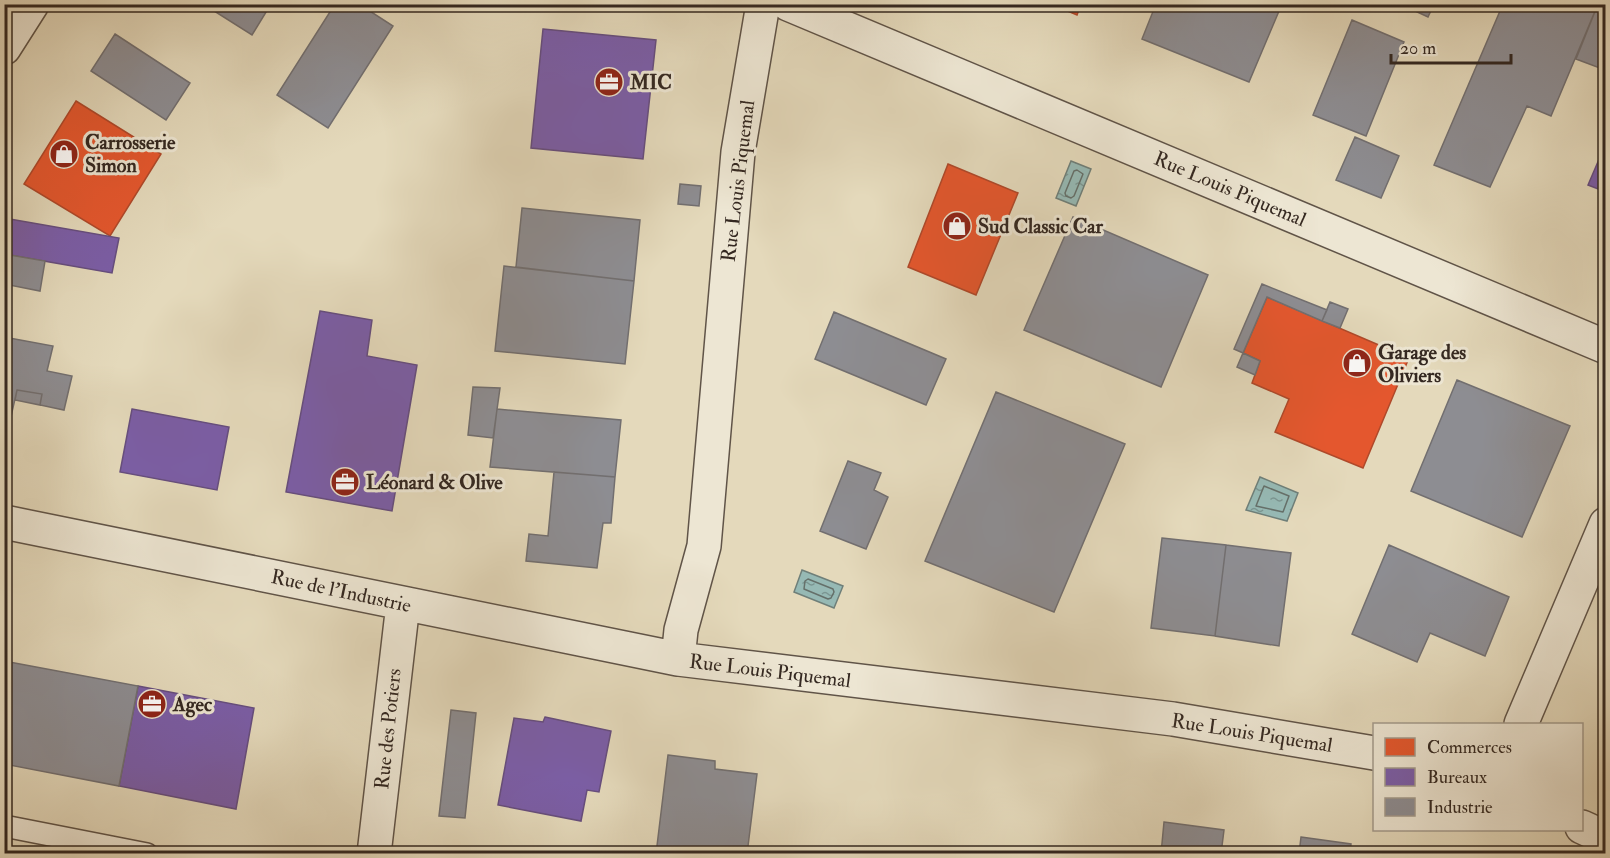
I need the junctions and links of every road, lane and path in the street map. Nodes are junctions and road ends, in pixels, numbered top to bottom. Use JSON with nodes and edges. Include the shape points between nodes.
{"nodes":[{"id":1,"x":32,"y":4,"type":"edge"},
{"id":2,"x":763,"y":4,"type":"edge"},
{"id":3,"x":788,"y":4,"type":"edge"},
{"id":4,"x":4,"y":48,"type":"edge"},
{"id":5,"x":1605,"y":346,"type":"edge"},
{"id":6,"x":4,"y":522,"type":"edge"},
{"id":7,"x":1605,"y":524,"type":"edge"},
{"id":8,"x":403,"y":604,"type":"junction"},
{"id":9,"x":678,"y":659,"type":"junction"},
{"id":10,"x":1521,"y":723,"type":"edge"},
{"id":11,"x":1373,"y":753,"type":"edge"},
{"id":12,"x":4,"y":826,"type":"edge"},
{"id":13,"x":1583,"y":828,"type":"edge"},
{"id":14,"x":1605,"y":838,"type":"edge"},
{"id":15,"x":147,"y":854,"type":"edge"},
{"id":16,"x":374,"y":854,"type":"edge"}],
"edges":[{"from":1,"to":4,"type":"street"},
{"from":2,"to":9,"type":"street","name":"Rue Louis Piquemal","via":[[738,152],[704,546],[681,630]]},
{"from":3,"to":5,"type":"street","name":"Rue Louis Piquemal"},
{"from":6,"to":8,"type":"street","name":"Rue de l'Industrie"},
{"from":7,"to":10,"type":"street"},
{"from":8,"to":9,"type":"street","name":"Rue de l'Industrie"},
{"from":8,"to":16,"type":"street","name":"Rue des Potiers"},
{"from":9,"to":11,"type":"street","name":"Rue Louis Piquemal","via":[[1173,719]]},
{"from":12,"to":15,"type":"lane"},
{"from":13,"to":14,"type":"street"}]}
